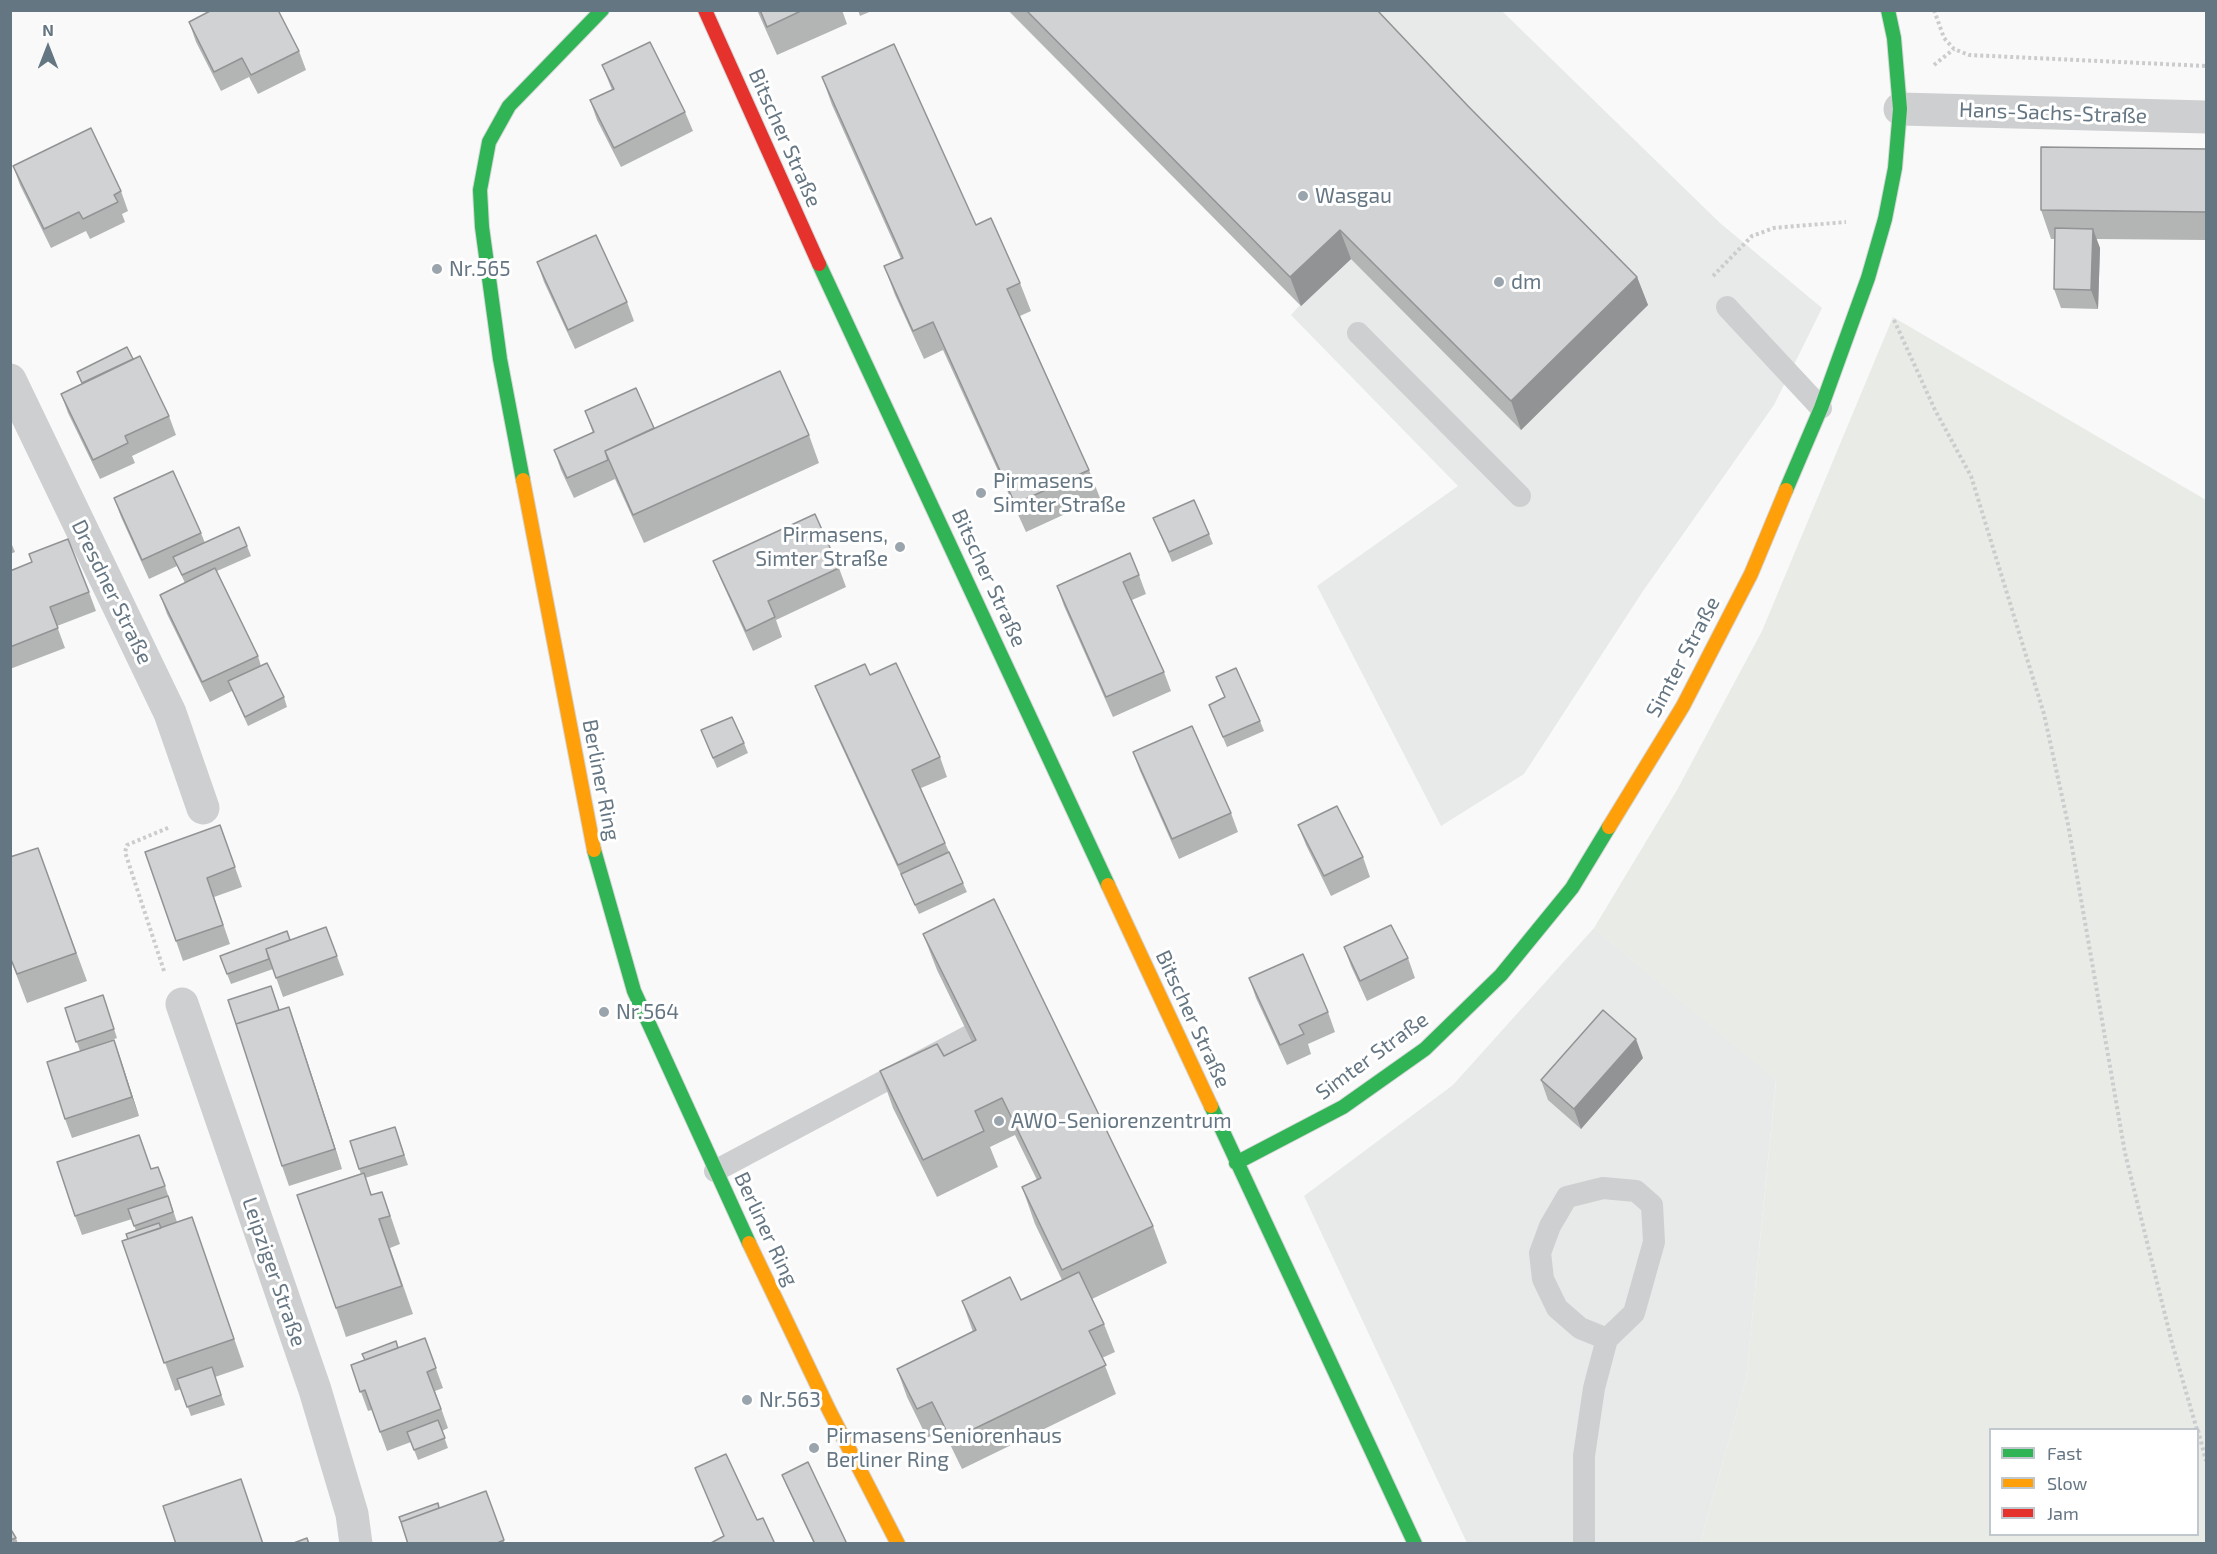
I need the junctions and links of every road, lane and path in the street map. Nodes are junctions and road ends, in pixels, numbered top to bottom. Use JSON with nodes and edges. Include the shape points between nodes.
{"nodes":[{"id":1,"x":602,"y":10,"type":"edge"},
{"id":2,"x":705,"y":10,"type":"edge"},
{"id":3,"x":1887,"y":10,"type":"edge"},
{"id":4,"x":1934,"y":10,"type":"edge"},
{"id":5,"x":2206,"y":66,"type":"edge"},
{"id":6,"x":1900,"y":109,"type":"junction"},
{"id":7,"x":2206,"y":117,"type":"edge"},
{"id":8,"x":1885,"y":219,"type":"junction"},
{"id":9,"x":1712,"y":277,"type":"dead end"},
{"id":10,"x":1727,"y":307,"type":"dead end"},
{"id":11,"x":1892,"y":315,"type":"dead end"},
{"id":12,"x":1358,"y":333,"type":"dead end"},
{"id":13,"x":10,"y":380,"type":"edge"},
{"id":14,"x":1821,"y":408,"type":"junction"},
{"id":15,"x":1520,"y":496,"type":"dead end"},
{"id":16,"x":203,"y":808,"type":"joint"},
{"id":17,"x":182,"y":1004,"type":"joint"},
{"id":18,"x":969,"y":1036,"type":"edge"},
{"id":19,"x":1236,"y":1163,"type":"junction"},
{"id":20,"x":715,"y":1171,"type":"junction"},
{"id":21,"x":1607,"y":1339,"type":"junction"},
{"id":22,"x":2196,"y":1428,"type":"edge"},
{"id":23,"x":2199,"y":1437,"type":"edge"},
{"id":24,"x":2206,"y":1461,"type":"edge"},
{"id":25,"x":356,"y":1544,"type":"edge"},
{"id":26,"x":898,"y":1544,"type":"edge"},
{"id":27,"x":1415,"y":1544,"type":"edge"},
{"id":28,"x":1584,"y":1544,"type":"edge"}],
"edges":[{"from":1,"to":20,"type":"street","name":"Berliner Ring","via":[[509,106],[497,125],[482,169],[482,227],[500,359],[597,866],[634,991]]},
{"from":2,"to":19,"type":"street","name":"Bitscher Straße","via":[[810,246]]},
{"from":3,"to":6,"type":"street","name":"Simter Straße","via":[[1894,38]]},
{"from":4,"to":5,"type":"path","via":[[1944,38],[1954,49],[1969,55]]},
{"from":6,"to":7,"type":"street","name":"Hans-Sachs-Straße"},
{"from":6,"to":8,"type":"street","name":"Simter Straße","via":[[1895,168]]},
{"from":8,"to":9,"type":"path","via":[[1774,228],[1752,236]]},
{"from":8,"to":14,"type":"street","name":"Simter Straße"},
{"from":10,"to":14,"type":"lane"},
{"from":11,"to":22,"type":"path","via":[[1935,410],[1971,476],[2044,714],[2068,824],[2125,1153]]},
{"from":12,"to":15,"type":"lane"},
{"from":13,"to":16,"type":"street","name":"Dresdner Straße","via":[[170,713]]},
{"from":14,"to":19,"type":"street","name":"Simter Straße","via":[[1751,573],[1683,706],[1572,888],[1501,975],[1425,1049],[1343,1107]]},
{"from":16,"to":17,"type":"path","via":[[194,817],[127,845],[125,852],[167,981]]},
{"from":17,"to":25,"type":"street","name":"Leipziger Straße","via":[[315,1390],[352,1514]]},
{"from":18,"to":20,"type":"lane"},
{"from":19,"to":27,"type":"street","name":"Bitscher Straße"},
{"from":20,"to":26,"type":"street","name":"Berliner Ring"},
{"from":21,"to":21,"type":"lane","via":[[1634,1313],[1654,1242],[1652,1205],[1636,1191],[1604,1188],[1567,1197],[1540,1253],[1543,1280],[1557,1308],[1580,1328]]},
{"from":21,"to":28,"type":"lane","via":[[1594,1388],[1584,1456]]},
{"from":23,"to":24,"type":"path"}]}
